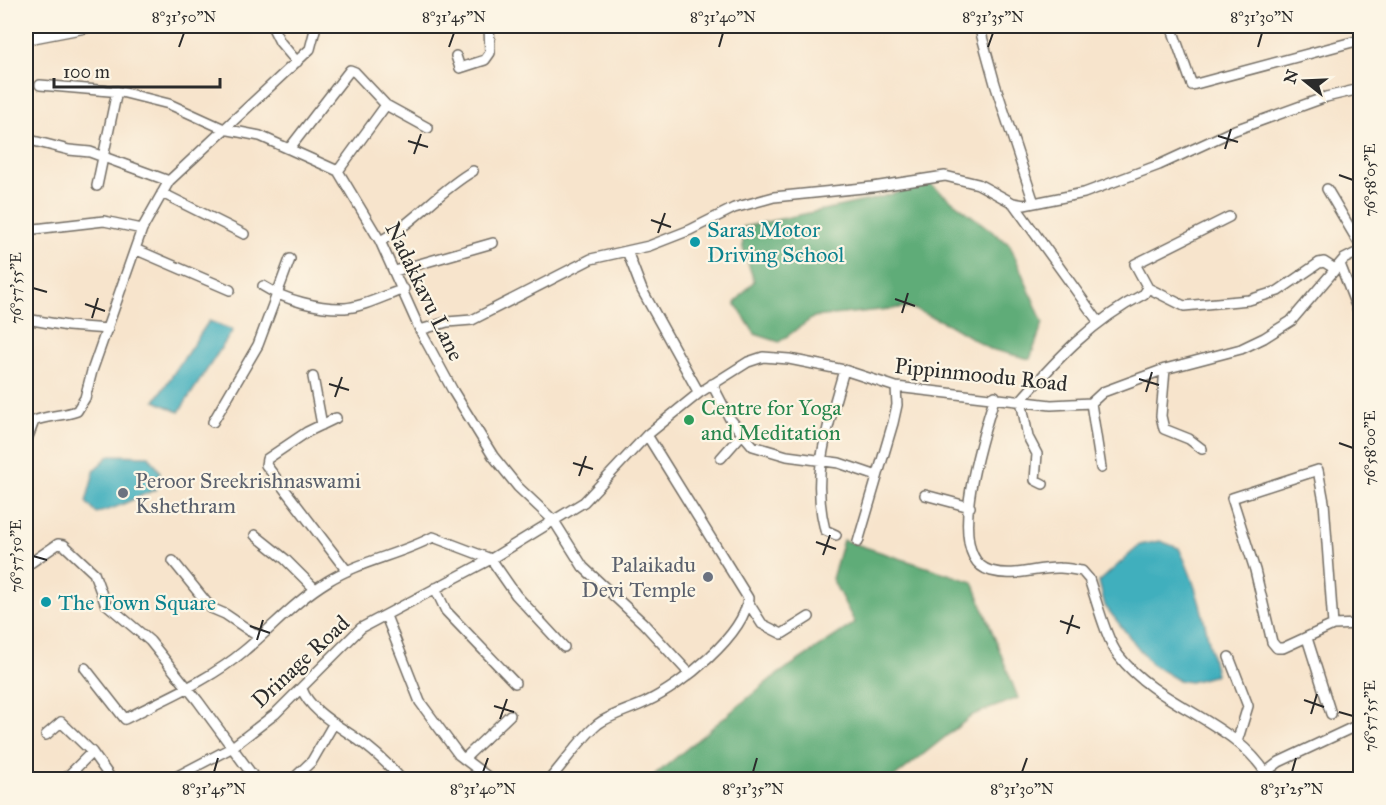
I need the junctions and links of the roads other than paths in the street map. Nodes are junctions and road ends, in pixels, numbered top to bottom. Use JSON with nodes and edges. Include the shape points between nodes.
{"nodes":[{"id":1,"x":88,"y":26,"type":"edge"},
{"id":2,"x":272,"y":26,"type":"edge"},
{"id":3,"x":316,"y":26,"type":"edge"},
{"id":4,"x":489,"y":26,"type":"edge"},
{"id":5,"x":980,"y":26,"type":"edge"},
{"id":6,"x":1171,"y":26,"type":"edge"},
{"id":7,"x":26,"y":38,"type":"edge"},
{"id":8,"x":1360,"y":40,"type":"edge"},
{"id":9,"x":456,"y":56,"type":"dead end"},
{"id":10,"x":297,"y":62,"type":"junction"},
{"id":11,"x":40,"y":85,"type":"dead end"},
{"id":12,"x":1360,"y":89,"type":"edge"},
{"id":13,"x":117,"y":91,"type":"junction"},
{"id":14,"x":386,"y":105,"type":"junction"},
{"id":15,"x":428,"y":128,"type":"dead end"},
{"id":16,"x":224,"y":129,"type":"junction"},
{"id":17,"x":26,"y":139,"type":"edge"},
{"id":18,"x":289,"y":149,"type":"junction"},
{"id":19,"x":103,"y":157,"type":"junction"},
{"id":20,"x":338,"y":171,"type":"junction"},
{"id":21,"x":473,"y":171,"type":"dead end"},
{"id":22,"x":170,"y":181,"type":"junction"},
{"id":23,"x":97,"y":186,"type":"dead end"},
{"id":24,"x":1327,"y":189,"type":"dead end"},
{"id":25,"x":162,"y":193,"type":"junction"},
{"id":26,"x":1013,"y":203,"type":"junction"},
{"id":27,"x":1034,"y":203,"type":"junction"},
{"id":28,"x":1229,"y":217,"type":"dead end"},
{"id":29,"x":26,"y":230,"type":"edge"},
{"id":30,"x":142,"y":230,"type":"junction"},
{"id":31,"x":244,"y":234,"type":"dead end"},
{"id":32,"x":380,"y":241,"type":"junction"},
{"id":33,"x":493,"y":243,"type":"dead end"},
{"id":34,"x":1360,"y":245,"type":"edge"},
{"id":35,"x":137,"y":250,"type":"junction"},
{"id":36,"x":627,"y":251,"type":"junction"},
{"id":37,"x":1360,"y":251,"type":"edge"},
{"id":38,"x":290,"y":259,"type":"dead end"},
{"id":39,"x":1337,"y":267,"type":"junction"},
{"id":40,"x":395,"y":271,"type":"junction"},
{"id":41,"x":263,"y":286,"type":"dead end"},
{"id":42,"x":1148,"y":288,"type":"junction"},
{"id":43,"x":404,"y":289,"type":"junction"},
{"id":44,"x":230,"y":290,"type":"dead end"},
{"id":45,"x":276,"y":294,"type":"junction"},
{"id":46,"x":1360,"y":316,"type":"edge"},
{"id":47,"x":26,"y":319,"type":"edge"},
{"id":48,"x":1098,"y":321,"type":"junction"},
{"id":49,"x":108,"y":329,"type":"junction"},
{"id":50,"x":420,"y":330,"type":"junction"},
{"id":51,"x":844,"y":369,"type":"junction"},
{"id":52,"x":1165,"y":369,"type":"junction"},
{"id":53,"x":313,"y":377,"type":"dead end"},
{"id":54,"x":712,"y":384,"type":"junction"},
{"id":55,"x":896,"y":387,"type":"junction"},
{"id":56,"x":699,"y":393,"type":"junction"},
{"id":57,"x":995,"y":396,"type":"junction"},
{"id":58,"x":1021,"y":400,"type":"junction"},
{"id":59,"x":1091,"y":403,"type":"junction"},
{"id":60,"x":336,"y":418,"type":"dead end"},
{"id":61,"x":213,"y":422,"type":"dead end"},
{"id":62,"x":322,"y":425,"type":"junction"},
{"id":63,"x":743,"y":433,"type":"junction"},
{"id":64,"x":647,"y":435,"type":"junction"},
{"id":65,"x":26,"y":442,"type":"edge"},
{"id":66,"x":1202,"y":449,"type":"dead end"},
{"id":67,"x":721,"y":458,"type":"dead end"},
{"id":68,"x":820,"y":459,"type":"junction"},
{"id":69,"x":1101,"y":468,"type":"dead end"},
{"id":70,"x":877,"y":476,"type":"junction"},
{"id":71,"x":1043,"y":484,"type":"dead end"},
{"id":72,"x":925,"y":495,"type":"dead end"},
{"id":73,"x":970,"y":507,"type":"junction"},
{"id":74,"x":554,"y":520,"type":"junction"},
{"id":75,"x":255,"y":535,"type":"dead end"},
{"id":76,"x":836,"y":535,"type":"dead end"},
{"id":77,"x":858,"y":542,"type":"dead end"},
{"id":78,"x":491,"y":559,"type":"junction"},
{"id":79,"x":173,"y":561,"type":"dead end"},
{"id":80,"x":26,"y":566,"type":"edge"},
{"id":81,"x":347,"y":571,"type":"junction"},
{"id":82,"x":435,"y":588,"type":"junction"},
{"id":83,"x":315,"y":589,"type":"junction"},
{"id":84,"x":748,"y":602,"type":"junction"},
{"id":85,"x":386,"y":616,"type":"junction"},
{"id":86,"x":809,"y":617,"type":"dead end"},
{"id":87,"x":1360,"y":624,"type":"edge"},
{"id":88,"x":1333,"y":625,"type":"junction"},
{"id":89,"x":259,"y":636,"type":"junction"},
{"id":90,"x":1306,"y":638,"type":"junction"},
{"id":91,"x":564,"y":647,"type":"dead end"},
{"id":92,"x":1229,"y":657,"type":"dead end"},
{"id":93,"x":85,"y":668,"type":"dead end"},
{"id":94,"x":689,"y":673,"type":"junction"},
{"id":95,"x":515,"y":682,"type":"dead end"},
{"id":96,"x":188,"y":687,"type":"junction"},
{"id":97,"x":302,"y":690,"type":"junction"},
{"id":98,"x":1331,"y":714,"type":"dead end"},
{"id":99,"x":510,"y":715,"type":"dead end"},
{"id":100,"x":334,"y":723,"type":"junction"},
{"id":101,"x":1360,"y":724,"type":"edge"},
{"id":102,"x":46,"y":735,"type":"dead end"},
{"id":103,"x":1237,"y":742,"type":"junction"},
{"id":104,"x":231,"y":748,"type":"junction"},
{"id":105,"x":92,"y":752,"type":"junction"},
{"id":106,"x":464,"y":759,"type":"junction"},
{"id":107,"x":1268,"y":776,"type":"edge"},
{"id":108,"x":63,"y":780,"type":"edge"},
{"id":109,"x":112,"y":780,"type":"edge"},
{"id":110,"x":171,"y":780,"type":"edge"},
{"id":111,"x":256,"y":780,"type":"edge"},
{"id":112,"x":292,"y":780,"type":"edge"},
{"id":113,"x":402,"y":780,"type":"edge"},
{"id":114,"x":492,"y":780,"type":"edge"},
{"id":115,"x":549,"y":780,"type":"edge"}],
"edges":[{"from":1,"to":7,"type":"street"},
{"from":2,"to":10,"type":"street"},
{"from":3,"to":10,"type":"street","via":[[310,49]]},
{"from":4,"to":9,"type":"street","via":[[490,53],[485,60],[460,68]]},
{"from":5,"to":27,"type":"street"},
{"from":6,"to":8,"type":"street","via":[[1192,85]]},
{"from":10,"to":16,"type":"street"},
{"from":11,"to":13,"type":"street"},
{"from":12,"to":27,"type":"street","via":[[1235,130],[1159,165],[1084,193]]},
{"from":13,"to":16,"type":"street","via":[[169,104]]},
{"from":13,"to":19,"type":"street"},
{"from":14,"to":15,"type":"street"},
{"from":14,"to":18,"type":"street","via":[[350,70]]},
{"from":14,"to":20,"type":"street"},
{"from":16,"to":18,"type":"street","via":[[260,136]]},
{"from":16,"to":22,"type":"street"},
{"from":17,"to":19,"type":"street"},
{"from":18,"to":20,"type":"street"},
{"from":19,"to":22,"type":"street"},
{"from":19,"to":23,"type":"street"},
{"from":20,"to":32,"type":"street","name":"Nadakkavu Lane"},
{"from":21,"to":32,"type":"street","via":[[438,194],[405,226]]},
{"from":22,"to":25,"type":"street"},
{"from":24,"to":34,"type":"street"},
{"from":25,"to":30,"type":"street"},
{"from":25,"to":31,"type":"street"},
{"from":26,"to":27,"type":"street"},
{"from":26,"to":36,"type":"street","via":[[978,184],[945,176],[832,189],[774,197],[734,208],[690,230]]},
{"from":26,"to":48,"type":"street"},
{"from":28,"to":42,"type":"street","via":[[1136,262],[1134,266]]},
{"from":29,"to":30,"type":"street","via":[[104,221]]},
{"from":30,"to":35,"type":"street"},
{"from":32,"to":40,"type":"street","name":"Nadakkavu Lane"},
{"from":33,"to":40,"type":"street"},
{"from":35,"to":44,"type":"street"},
{"from":35,"to":49,"type":"street"},
{"from":36,"to":50,"type":"street","via":[[591,259],[472,320]]},
{"from":36,"to":56,"type":"street","via":[[642,290]]},
{"from":37,"to":39,"type":"street","name":"Pippinmoodu Road"},
{"from":38,"to":45,"type":"street"},
{"from":39,"to":42,"type":"street","via":[[1319,263],[1278,291],[1249,300],[1184,306]]},
{"from":39,"to":46,"type":"street"},
{"from":39,"to":52,"type":"street","name":"Pippinmoodu Road","via":[[1291,321],[1264,338],[1241,349]]},
{"from":40,"to":43,"type":"street","name":"Nadakkavu Lane"},
{"from":41,"to":45,"type":"street"},
{"from":42,"to":48,"type":"street"},
{"from":43,"to":45,"type":"street","via":[[347,308]]},
{"from":43,"to":50,"type":"street","name":"Nadakkavu Lane"},
{"from":45,"to":61,"type":"street","via":[[258,345]]},
{"from":47,"to":49,"type":"street"},
{"from":48,"to":58,"type":"street"},
{"from":49,"to":65,"type":"street","via":[[77,411],[34,421]]},
{"from":50,"to":74,"type":"street","name":"Nadakkavu Lane","via":[[493,456],[518,487]]},
{"from":51,"to":54,"type":"street","name":"Pippinmoodu Road","via":[[764,357]]},
{"from":51,"to":55,"type":"street","name":"Pippinmoodu Road"},
{"from":51,"to":68,"type":"street"},
{"from":52,"to":59,"type":"street","name":"Pippinmoodu Road","via":[[1103,392]]},
{"from":52,"to":66,"type":"street","via":[[1161,416],[1164,429]]},
{"from":53,"to":62,"type":"street"},
{"from":54,"to":56,"type":"street","name":"Pippinmoodu Road"},
{"from":54,"to":63,"type":"street","via":[[730,419]]},
{"from":55,"to":57,"type":"street","name":"Pippinmoodu Road"},
{"from":55,"to":70,"type":"street","via":[[897,405]]},
{"from":56,"to":64,"type":"street","name":"Pippinmoodu Road"},
{"from":57,"to":58,"type":"street","name":"Pippinmoodu Road"},
{"from":57,"to":73,"type":"street","via":[[972,471]]},
{"from":58,"to":59,"type":"street","name":"Pippinmoodu Road","via":[[1051,405]]},
{"from":58,"to":71,"type":"street","via":[[1028,437],[1037,454],[1035,480]]},
{"from":59,"to":69,"type":"street"},
{"from":60,"to":62,"type":"street"},
{"from":62,"to":81,"type":"street","via":[[281,448],[267,459],[266,465]]},
{"from":63,"to":67,"type":"street"},
{"from":63,"to":68,"type":"street","via":[[753,446],[787,456]]},
{"from":64,"to":74,"type":"street","name":"Pippinmoodu Road","via":[[584,502]]},
{"from":64,"to":84,"type":"street"},
{"from":68,"to":70,"type":"street"},
{"from":68,"to":76,"type":"street","via":[[822,519],[825,530]]},
{"from":70,"to":77,"type":"street"},
{"from":72,"to":73,"type":"street"},
{"from":73,"to":103,"type":"street","via":[[968,544],[978,563],[1001,574],[1059,567],[1082,572],[1089,579],[1117,655],[1146,685]]},
{"from":74,"to":78,"type":"street","name":"Drinage Road"},
{"from":74,"to":94,"type":"street","name":"Nadakkavu Lane","via":[[583,567]]},
{"from":75,"to":83,"type":"street"},
{"from":78,"to":81,"type":"street","via":[[433,537]]},
{"from":78,"to":82,"type":"street","name":"Drinage Road"},
{"from":78,"to":91,"type":"street","via":[[516,595]]},
{"from":79,"to":89,"type":"street","via":[[211,608]]},
{"from":80,"to":96,"type":"street","via":[[58,544],[64,545],[94,573],[105,603],[150,642]]},
{"from":81,"to":83,"type":"street"},
{"from":82,"to":85,"type":"street","name":"Drinage Road"},
{"from":82,"to":95,"type":"street","via":[[446,611]]},
{"from":83,"to":89,"type":"street"},
{"from":84,"to":86,"type":"street","via":[[762,624],[782,634]]},
{"from":84,"to":94,"type":"street","via":[[743,618],[727,639]]},
{"from":85,"to":97,"type":"street","name":"Drinage Road","via":[[361,628]]},
{"from":85,"to":106,"type":"street","via":[[420,702]]},
{"from":87,"to":88,"type":"street"},
{"from":88,"to":90,"type":"street"},
{"from":88,"to":90,"type":"street","via":[[1318,470],[1232,498],[1272,642],[1283,648]]},
{"from":89,"to":96,"type":"street","via":[[243,652]]},
{"from":90,"to":98,"type":"street"},
{"from":92,"to":103,"type":"street","via":[[1248,705]]},
{"from":93,"to":96,"type":"street","via":[[125,719]]},
{"from":94,"to":115,"type":"street","via":[[650,701],[599,723]]},
{"from":96,"to":104,"type":"street"},
{"from":97,"to":100,"type":"street"},
{"from":97,"to":104,"type":"street","name":"Drinage Road"},
{"from":99,"to":106,"type":"street"},
{"from":100,"to":112,"type":"street","via":[[312,761]]},
{"from":100,"to":113,"type":"street","via":[[365,745]]},
{"from":101,"to":107,"type":"street","via":[[1279,762]]},
{"from":102,"to":105,"type":"street","via":[[61,722]]},
{"from":103,"to":107,"type":"street"},
{"from":104,"to":110,"type":"street","name":"Drinage Road"},
{"from":104,"to":111,"type":"street"},
{"from":105,"to":108,"type":"street"},
{"from":105,"to":109,"type":"street"},
{"from":106,"to":114,"type":"street"}]}
